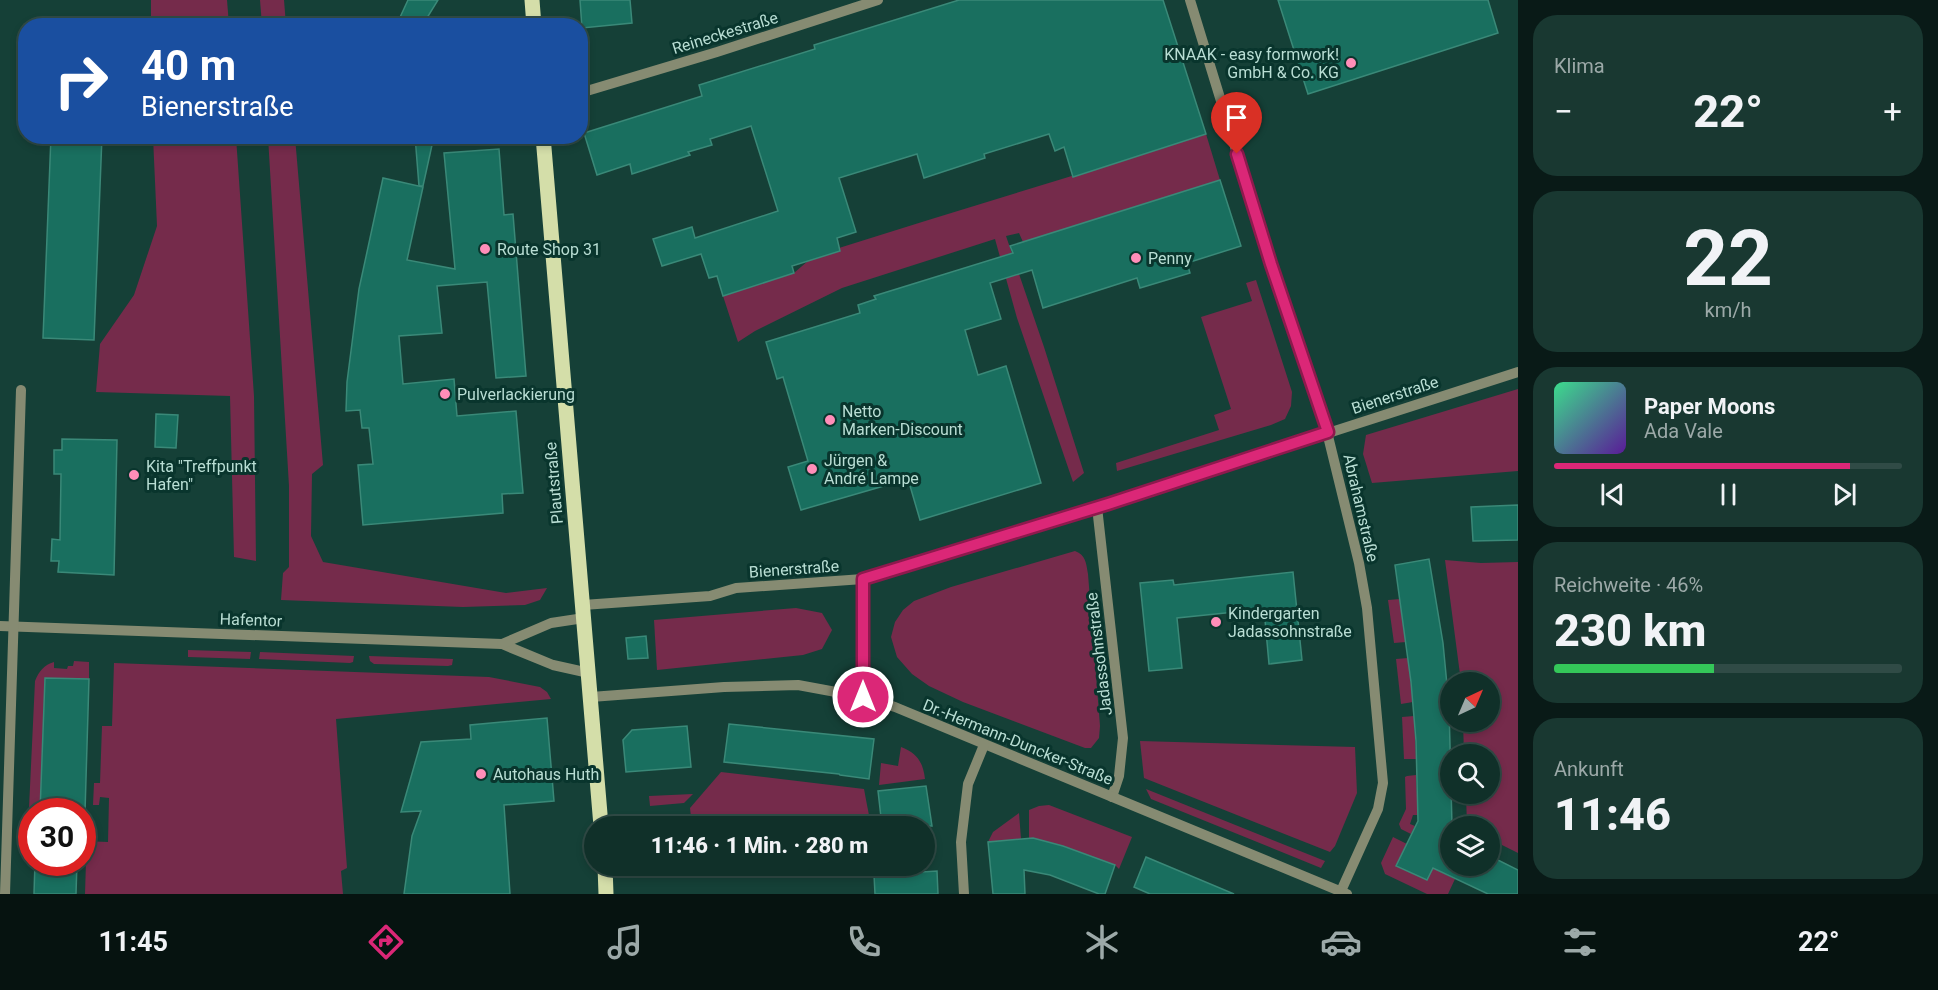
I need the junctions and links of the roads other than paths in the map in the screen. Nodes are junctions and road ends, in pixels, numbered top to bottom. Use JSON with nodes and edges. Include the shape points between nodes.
{"nodes":[{"id":1,"x":532,"y":0,"type":"edge"},
{"id":2,"x":878,"y":0,"type":"edge"},
{"id":3,"x":1190,"y":0,"type":"edge"},
{"id":4,"x":533,"y":18,"type":"edge"},
{"id":5,"x":588,"y":91,"type":"edge"},
{"id":6,"x":544,"y":144,"type":"edge"},
{"id":7,"x":1518,"y":372,"type":"edge"},
{"id":8,"x":21,"y":390,"type":"dead end"},
{"id":9,"x":1328,"y":432,"type":"junction"},
{"id":10,"x":1097,"y":507,"type":"junction"},
{"id":11,"x":863,"y":579,"type":"junction"},
{"id":12,"x":583,"y":611,"type":"junction"},
{"id":13,"x":0,"y":626,"type":"edge"},
{"id":14,"x":14,"y":626,"type":"junction"},
{"id":15,"x":502,"y":644,"type":"junction"},
{"id":16,"x":589,"y":673,"type":"junction"},
{"id":17,"x":591,"y":697,"type":"junction"},
{"id":18,"x":863,"y":697,"type":"junction"},
{"id":19,"x":984,"y":745,"type":"junction"},
{"id":20,"x":1112,"y":797,"type":"junction"},
{"id":21,"x":600,"y":816,"type":"edge"},
{"id":22,"x":605,"y":876,"type":"edge"},
{"id":23,"x":1344,"y":893,"type":"edge"},
{"id":24,"x":5,"y":894,"type":"edge"},
{"id":25,"x":606,"y":894,"type":"edge"},
{"id":26,"x":964,"y":894,"type":"edge"}],
"edges":[{"from":1,"to":4,"type":"main road"},
{"from":2,"to":5,"type":"street","name":"Reineckestraße"},
{"from":3,"to":9,"type":"street","name":"Abrahamstraße","via":[[1271,264]]},
{"from":6,"to":12,"type":"main road","name":"Plautstraße"},
{"from":7,"to":9,"type":"street","name":"Bienerstraße"},
{"from":8,"to":14,"type":"street"},
{"from":9,"to":10,"type":"street","name":"Bienerstraße"},
{"from":9,"to":23,"type":"street","name":"Abrahamstraße","via":[[1367,608],[1383,783],[1378,809]]},
{"from":10,"to":11,"type":"street","name":"Bienerstraße"},
{"from":10,"to":20,"type":"street","name":"Jadassohnstraße","via":[[1123,738],[1119,776]]},
{"from":11,"to":12,"type":"street","name":"Bienerstraße","via":[[735,588],[710,596]]},
{"from":11,"to":18,"type":"street"},
{"from":12,"to":15,"type":"street","name":"Hafentor"},
{"from":12,"to":16,"type":"main road","name":"Plautstraße"},
{"from":13,"to":14,"type":"street","name":"Hafentor"},
{"from":14,"to":15,"type":"street","name":"Hafentor"},
{"from":14,"to":24,"type":"street"},
{"from":15,"to":16,"type":"street","name":"Hafentor","via":[[553,665]]},
{"from":16,"to":17,"type":"main road","name":"Plautstraße"},
{"from":17,"to":18,"type":"street","name":"Dr.-Hermann-Duncker-Straße","via":[[798,685]]},
{"from":17,"to":21,"type":"main road","name":"Plautstraße"},
{"from":18,"to":19,"type":"street","name":"Dr.-Hermann-Duncker-Straße"},
{"from":19,"to":20,"type":"street","name":"Dr.-Hermann-Duncker-Straße"},
{"from":19,"to":26,"type":"street","via":[[968,784],[961,842]]},
{"from":20,"to":23,"type":"street","name":"Dr.-Hermann-Duncker-Straße"},
{"from":22,"to":25,"type":"main road"}]}
